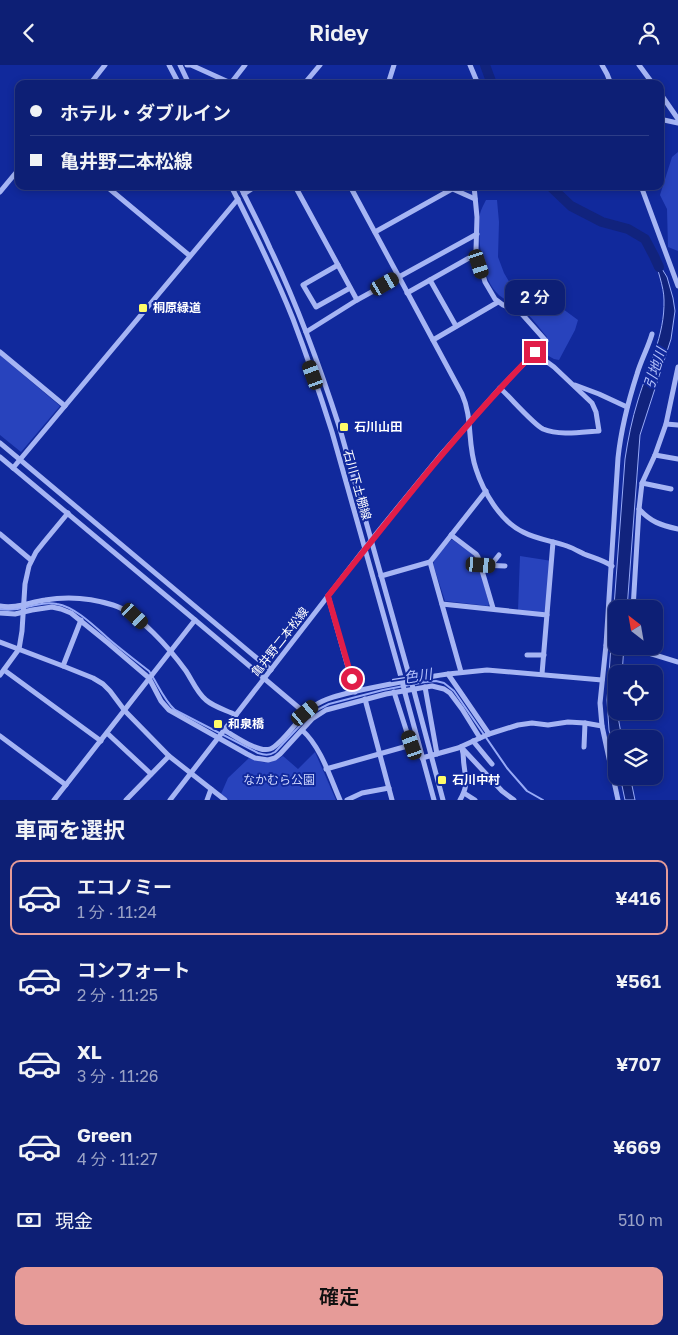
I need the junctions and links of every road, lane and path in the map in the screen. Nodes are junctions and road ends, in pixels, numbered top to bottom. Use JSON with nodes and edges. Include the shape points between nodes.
{"nodes":[{"id":1,"x":105,"y":65,"type":"edge"},
{"id":2,"x":169,"y":65,"type":"edge"},
{"id":3,"x":180,"y":65,"type":"edge"},
{"id":4,"x":187,"y":65,"type":"edge"},
{"id":5,"x":245,"y":65,"type":"edge"},
{"id":6,"x":320,"y":65,"type":"edge"},
{"id":7,"x":394,"y":65,"type":"edge"},
{"id":8,"x":470,"y":65,"type":"edge"},
{"id":9,"x":602,"y":65,"type":"edge"},
{"id":10,"x":640,"y":65,"type":"edge"},
{"id":11,"x":93,"y":80,"type":"edge"},
{"id":12,"x":176,"y":80,"type":"edge"},
{"id":13,"x":187,"y":80,"type":"edge"},
{"id":14,"x":225,"y":80,"type":"edge"},
{"id":15,"x":234,"y":80,"type":"edge"},
{"id":16,"x":307,"y":80,"type":"edge"},
{"id":17,"x":389,"y":80,"type":"edge"},
{"id":18,"x":476,"y":80,"type":"edge"},
{"id":19,"x":609,"y":80,"type":"edge"},
{"id":20,"x":650,"y":80,"type":"edge"},
{"id":21,"x":664,"y":99,"type":"edge"},
{"id":22,"x":678,"y":119,"type":"edge"},
{"id":23,"x":664,"y":120,"type":"edge"},
{"id":24,"x":678,"y":123,"type":"edge"},
{"id":25,"x":15,"y":174,"type":"edge"},
{"id":26,"x":111,"y":190,"type":"edge"},
{"id":27,"x":233,"y":190,"type":"edge"},
{"id":28,"x":242,"y":190,"type":"edge"},
{"id":29,"x":250,"y":190,"type":"edge"},
{"id":30,"x":296,"y":190,"type":"edge"},
{"id":31,"x":352,"y":190,"type":"edge"},
{"id":32,"x":446,"y":190,"type":"edge"},
{"id":33,"x":454,"y":190,"type":"edge"},
{"id":34,"x":474,"y":190,"type":"edge"},
{"id":35,"x":642,"y":190,"type":"edge"},
{"id":36,"x":0,"y":192,"type":"edge"},
{"id":37,"x":244,"y":194,"type":"junction"},
{"id":38,"x":238,"y":199,"type":"junction"},
{"id":39,"x":475,"y":199,"type":"junction"},
{"id":40,"x":374,"y":231,"type":"junction"},
{"id":41,"x":477,"y":234,"type":"junction"},
{"id":42,"x":476,"y":254,"type":"junction"},
{"id":43,"x":190,"y":256,"type":"junction"},
{"id":44,"x":338,"y":265,"type":"junction"},
{"id":45,"x":399,"y":276,"type":"junction"},
{"id":46,"x":430,"y":280,"type":"junction"},
{"id":47,"x":678,"y":286,"type":"edge"},
{"id":48,"x":350,"y":288,"type":"junction"},
{"id":49,"x":407,"y":293,"type":"junction"},
{"id":50,"x":357,"y":300,"type":"junction"},
{"id":51,"x":498,"y":302,"type":"junction"},
{"id":52,"x":456,"y":326,"type":"junction"},
{"id":53,"x":306,"y":332,"type":"junction"},
{"id":54,"x":652,"y":334,"type":"dead end"},
{"id":55,"x":433,"y":340,"type":"junction"},
{"id":56,"x":535,"y":352,"type":"junction"},
{"id":57,"x":0,"y":353,"type":"edge"},
{"id":58,"x":678,"y":367,"type":"edge"},
{"id":59,"x":572,"y":385,"type":"junction"},
{"id":60,"x":500,"y":388,"type":"junction"},
{"id":61,"x":671,"y":393,"type":"junction"},
{"id":62,"x":678,"y":395,"type":"edge"},
{"id":63,"x":65,"y":406,"type":"junction"},
{"id":64,"x":627,"y":407,"type":"junction"},
{"id":65,"x":470,"y":421,"type":"junction"},
{"id":66,"x":666,"y":424,"type":"junction"},
{"id":67,"x":678,"y":425,"type":"edge"},
{"id":68,"x":0,"y":443,"type":"edge"},
{"id":69,"x":655,"y":455,"type":"junction"},
{"id":70,"x":0,"y":457,"type":"edge"},
{"id":71,"x":678,"y":459,"type":"edge"},
{"id":72,"x":20,"y":460,"type":"junction"},
{"id":73,"x":13,"y":468,"type":"junction"},
{"id":74,"x":642,"y":483,"type":"junction"},
{"id":75,"x":671,"y":489,"type":"dead end"},
{"id":76,"x":486,"y":491,"type":"junction"},
{"id":77,"x":639,"y":509,"type":"junction"},
{"id":78,"x":68,"y":513,"type":"junction"},
{"id":79,"x":678,"y":529,"type":"edge"},
{"id":80,"x":0,"y":534,"type":"edge"},
{"id":81,"x":451,"y":535,"type":"junction"},
{"id":82,"x":371,"y":542,"type":"junction"},
{"id":83,"x":553,"y":542,"type":"junction"},
{"id":84,"x":365,"y":550,"type":"junction"},
{"id":85,"x":499,"y":555,"type":"dead end"},
{"id":86,"x":31,"y":560,"type":"junction"},
{"id":87,"x":430,"y":562,"type":"junction"},
{"id":88,"x":481,"y":565,"type":"junction"},
{"id":89,"x":491,"y":565,"type":"junction"},
{"id":90,"x":505,"y":566,"type":"dead end"},
{"id":91,"x":612,"y":566,"type":"junction"},
{"id":92,"x":381,"y":576,"type":"junction"},
{"id":93,"x":328,"y":596,"type":"junction"},
{"id":94,"x":612,"y":600,"type":"edge"},
{"id":95,"x":634,"y":600,"type":"edge"},
{"id":96,"x":442,"y":604,"type":"junction"},
{"id":97,"x":24,"y":605,"type":"junction"},
{"id":98,"x":0,"y":606,"type":"edge"},
{"id":99,"x":493,"y":608,"type":"junction"},
{"id":100,"x":0,"y":613,"type":"edge"},
{"id":101,"x":23,"y":613,"type":"junction"},
{"id":102,"x":547,"y":615,"type":"junction"},
{"id":103,"x":81,"y":620,"type":"junction"},
{"id":104,"x":195,"y":620,"type":"junction"},
{"id":105,"x":0,"y":642,"type":"edge"},
{"id":106,"x":19,"y":649,"type":"junction"},
{"id":107,"x":170,"y":651,"type":"junction"},
{"id":108,"x":527,"y":655,"type":"dead end"},
{"id":109,"x":544,"y":655,"type":"junction"},
{"id":110,"x":608,"y":655,"type":"edge"},
{"id":111,"x":655,"y":655,"type":"edge"},
{"id":112,"x":678,"y":662,"type":"edge"},
{"id":113,"x":63,"y":666,"type":"junction"},
{"id":114,"x":4,"y":670,"type":"junction"},
{"id":115,"x":271,"y":670,"type":"junction"},
{"id":116,"x":461,"y":672,"type":"junction"},
{"id":117,"x":448,"y":674,"type":"junction"},
{"id":118,"x":542,"y":674,"type":"junction"},
{"id":119,"x":0,"y":675,"type":"edge"},
{"id":120,"x":150,"y":676,"type":"junction"},
{"id":121,"x":264,"y":679,"type":"junction"},
{"id":122,"x":602,"y":680,"type":"junction"},
{"id":123,"x":426,"y":687,"type":"junction"},
{"id":124,"x":355,"y":692,"type":"junction"},
{"id":125,"x":394,"y":692,"type":"junction"},
{"id":126,"x":365,"y":699,"type":"junction"},
{"id":127,"x":125,"y":711,"type":"junction"},
{"id":128,"x":305,"y":713,"type":"junction"},
{"id":129,"x":236,"y":715,"type":"junction"},
{"id":130,"x":585,"y":723,"type":"junction"},
{"id":131,"x":602,"y":726,"type":"junction"},
{"id":132,"x":302,"y":730,"type":"junction"},
{"id":133,"x":107,"y":733,"type":"junction"},
{"id":134,"x":221,"y":734,"type":"junction"},
{"id":135,"x":489,"y":734,"type":"junction"},
{"id":136,"x":0,"y":737,"type":"edge"},
{"id":137,"x":482,"y":737,"type":"junction"},
{"id":138,"x":101,"y":741,"type":"junction"},
{"id":139,"x":473,"y":741,"type":"junction"},
{"id":140,"x":460,"y":747,"type":"junction"},
{"id":141,"x":584,"y":747,"type":"dead end"},
{"id":142,"x":380,"y":754,"type":"junction"},
{"id":143,"x":437,"y":754,"type":"junction"},
{"id":144,"x":169,"y":756,"type":"junction"},
{"id":145,"x":430,"y":756,"type":"junction"},
{"id":146,"x":422,"y":758,"type":"junction"},
{"id":147,"x":492,"y":764,"type":"dead end"},
{"id":148,"x":326,"y":769,"type":"junction"},
{"id":149,"x":191,"y":773,"type":"junction"},
{"id":150,"x":151,"y":774,"type":"junction"},
{"id":151,"x":66,"y":785,"type":"junction"},
{"id":152,"x":389,"y":788,"type":"junction"},
{"id":153,"x":211,"y":789,"type":"junction"},
{"id":154,"x":464,"y":793,"type":"junction"},
{"id":155,"x":54,"y":800,"type":"edge"},
{"id":156,"x":126,"y":800,"type":"edge"},
{"id":157,"x":170,"y":800,"type":"edge"},
{"id":158,"x":207,"y":800,"type":"edge"},
{"id":159,"x":225,"y":800,"type":"edge"},
{"id":160,"x":340,"y":800,"type":"edge"},
{"id":161,"x":347,"y":800,"type":"edge"},
{"id":162,"x":392,"y":800,"type":"edge"},
{"id":163,"x":434,"y":800,"type":"edge"},
{"id":164,"x":443,"y":800,"type":"edge"},
{"id":165,"x":460,"y":800,"type":"edge"},
{"id":166,"x":476,"y":800,"type":"edge"},
{"id":167,"x":514,"y":800,"type":"edge"},
{"id":168,"x":618,"y":800,"type":"edge"}],
"edges":[{"from":1,"to":11,"type":"street"},
{"from":2,"to":12,"type":"street"},
{"from":3,"to":13,"type":"street"},
{"from":4,"to":14,"type":"street"},
{"from":5,"to":15,"type":"street"},
{"from":6,"to":16,"type":"street"},
{"from":7,"to":17,"type":"street"},
{"from":8,"to":18,"type":"street"},
{"from":9,"to":19,"type":"street"},
{"from":10,"to":20,"type":"street"},
{"from":21,"to":22,"type":"street"},
{"from":23,"to":24,"type":"street"},
{"from":25,"to":36,"type":"street"},
{"from":26,"to":43,"type":"street"},
{"from":27,"to":38,"type":"street","name":"石川下土棚線"},
{"from":28,"to":37,"type":"street","name":"石川下土棚線"},
{"from":29,"to":37,"type":"street"},
{"from":30,"to":44,"type":"street"},
{"from":31,"to":40,"type":"street"},
{"from":32,"to":40,"type":"street"},
{"from":33,"to":39,"type":"street"},
{"from":34,"to":39,"type":"street"},
{"from":35,"to":47,"type":"street"},
{"from":37,"to":53,"type":"street","name":"石川下土棚線"},
{"from":38,"to":43,"type":"street"},
{"from":38,"to":84,"type":"street","name":"石川下土棚線","via":[[293,319],[332,432]]},
{"from":39,"to":41,"type":"street"},
{"from":40,"to":45,"type":"street"},
{"from":41,"to":42,"type":"street"},
{"from":41,"to":45,"type":"street"},
{"from":42,"to":46,"type":"street"},
{"from":42,"to":51,"type":"street","via":[[485,282]]},
{"from":43,"to":63,"type":"street"},
{"from":44,"to":48,"type":"street"},
{"from":44,"to":48,"type":"street","via":[[303,285],[316,307]]},
{"from":45,"to":49,"type":"street"},
{"from":45,"to":50,"type":"street"},
{"from":46,"to":49,"type":"street"},
{"from":46,"to":52,"type":"street"},
{"from":48,"to":50,"type":"street"},
{"from":49,"to":55,"type":"street"},
{"from":50,"to":53,"type":"street"},
{"from":51,"to":52,"type":"street"},
{"from":51,"to":56,"type":"street","name":"亀井野二本松線","via":[[522,313],[546,341]]},
{"from":52,"to":55,"type":"street"},
{"from":53,"to":82,"type":"street","name":"石川下土棚線","via":[[340,429]]},
{"from":54,"to":64,"type":"street"},
{"from":55,"to":65,"type":"street","via":[[465,401]]},
{"from":56,"to":59,"type":"street"},
{"from":56,"to":60,"type":"street","name":"亀井野二本松線"},
{"from":57,"to":63,"type":"street"},
{"from":58,"to":61,"type":"street"},
{"from":59,"to":60,"type":"street","via":[[595,407],[599,431],[542,429]]},
{"from":59,"to":64,"type":"street"},
{"from":60,"to":65,"type":"street","name":"亀井野二本松線"},
{"from":61,"to":62,"type":"street"},
{"from":61,"to":66,"type":"street"},
{"from":63,"to":72,"type":"street"},
{"from":64,"to":91,"type":"street","via":[[618,458]]},
{"from":65,"to":76,"type":"street","via":[[472,457]]},
{"from":65,"to":82,"type":"street","name":"亀井野二本松線"},
{"from":66,"to":67,"type":"street"},
{"from":66,"to":69,"type":"street"},
{"from":68,"to":72,"type":"street"},
{"from":69,"to":71,"type":"street"},
{"from":69,"to":74,"type":"street"},
{"from":70,"to":73,"type":"street"},
{"from":72,"to":73,"type":"street"},
{"from":72,"to":115,"type":"street"},
{"from":73,"to":78,"type":"street"},
{"from":74,"to":75,"type":"street"},
{"from":74,"to":77,"type":"street"},
{"from":76,"to":81,"type":"street"},
{"from":76,"to":83,"type":"street","via":[[497,510],[514,527]]},
{"from":77,"to":79,"type":"street","via":[[656,523]]},
{"from":77,"to":95,"type":"street"},
{"from":78,"to":86,"type":"street"},
{"from":78,"to":104,"type":"street"},
{"from":80,"to":86,"type":"street"},
{"from":81,"to":87,"type":"street"},
{"from":81,"to":88,"type":"street","via":[[476,554]]},
{"from":82,"to":84,"type":"street","name":"亀井野二本松線"},
{"from":82,"to":92,"type":"street","name":"石川下土棚線"},
{"from":83,"to":91,"type":"street"},
{"from":83,"to":102,"type":"street"},
{"from":84,"to":93,"type":"street","name":"亀井野二本松線"},
{"from":84,"to":146,"type":"street","name":"石川下土棚線","bridge":true},
{"from":85,"to":89,"type":"street"},
{"from":86,"to":97,"type":"street"},
{"from":87,"to":92,"type":"street"},
{"from":87,"to":96,"type":"street"},
{"from":88,"to":89,"type":"street"},
{"from":88,"to":99,"type":"street"},
{"from":89,"to":90,"type":"street"},
{"from":91,"to":94,"type":"street"},
{"from":92,"to":145,"type":"street","name":"石川下土棚線","bridge":true},
{"from":93,"to":115,"type":"street","name":"亀井野二本松線"},
{"from":93,"to":124,"type":"street"},
{"from":96,"to":99,"type":"street"},
{"from":96,"to":116,"type":"street"},
{"from":97,"to":98,"type":"street"},
{"from":97,"to":101,"type":"street"},
{"from":97,"to":107,"type":"street","via":[[67,598],[113,605],[135,616]]},
{"from":99,"to":102,"type":"street"},
{"from":100,"to":101,"type":"street"},
{"from":101,"to":103,"type":"street","via":[[52,607]]},
{"from":101,"to":106,"type":"street"},
{"from":102,"to":109,"type":"street"},
{"from":103,"to":113,"type":"street"},
{"from":103,"to":120,"type":"street"},
{"from":104,"to":107,"type":"street"},
{"from":104,"to":121,"type":"street"},
{"from":105,"to":106,"type":"street"},
{"from":106,"to":113,"type":"street"},
{"from":106,"to":114,"type":"street"},
{"from":107,"to":120,"type":"street"},
{"from":107,"to":129,"type":"street","via":[[203,697]]},
{"from":108,"to":109,"type":"street"},
{"from":109,"to":118,"type":"street"},
{"from":110,"to":122,"type":"street"},
{"from":111,"to":112,"type":"street"},
{"from":113,"to":127,"type":"street","via":[[103,685]]},
{"from":114,"to":119,"type":"street"},
{"from":114,"to":138,"type":"street"},
{"from":115,"to":121,"type":"street","name":"亀井野二本松線"},
{"from":116,"to":117,"type":"street"},
{"from":116,"to":118,"type":"street","via":[[487,670]]},
{"from":117,"to":124,"type":"street"},
{"from":117,"to":135,"type":"street"},
{"from":118,"to":122,"type":"street"},
{"from":120,"to":127,"type":"street"},
{"from":120,"to":134,"type":"street","via":[[161,701],[169,710]]},
{"from":121,"to":128,"type":"street"},
{"from":121,"to":129,"type":"street","name":"亀井野二本松線"},
{"from":122,"to":131,"type":"street"},
{"from":123,"to":125,"type":"street"},
{"from":123,"to":137,"type":"street","via":[[437,687],[450,693]]},
{"from":123,"to":143,"type":"street"},
{"from":124,"to":128,"type":"street","via":[[325,701]]},
{"from":125,"to":126,"type":"street"},
{"from":125,"to":142,"type":"street","via":[[412,745]]},
{"from":126,"to":132,"type":"street","via":[[320,713]]},
{"from":126,"to":142,"type":"street"},
{"from":127,"to":133,"type":"street"},
{"from":127,"to":144,"type":"street"},
{"from":128,"to":134,"type":"street","via":[[275,746],[267,749]]},
{"from":129,"to":134,"type":"street","name":"亀井野二本松線"},
{"from":130,"to":131,"type":"street"},
{"from":130,"to":135,"type":"street","via":[[532,723]]},
{"from":130,"to":141,"type":"street"},
{"from":131,"to":168,"type":"street"},
{"from":132,"to":134,"type":"street","via":[[280,754],[268,761],[254,758]]},
{"from":132,"to":148,"type":"street","via":[[316,747]]},
{"from":133,"to":138,"type":"street"},
{"from":133,"to":150,"type":"street"},
{"from":134,"to":149,"type":"street","name":"亀井野二本松線"},
{"from":135,"to":137,"type":"street"},
{"from":136,"to":151,"type":"street"},
{"from":137,"to":139,"type":"street"},
{"from":138,"to":151,"type":"street"},
{"from":139,"to":140,"type":"street"},
{"from":139,"to":147,"type":"street"},
{"from":140,"to":143,"type":"street"},
{"from":140,"to":154,"type":"street","via":[[464,754],[467,781]]},
{"from":140,"to":167,"type":"street"},
{"from":142,"to":148,"type":"street"},
{"from":142,"to":152,"type":"street"},
{"from":143,"to":145,"type":"street"},
{"from":144,"to":149,"type":"street"},
{"from":144,"to":150,"type":"street"},
{"from":145,"to":146,"type":"street"},
{"from":145,"to":164,"type":"street","name":"石川下土棚線"},
{"from":146,"to":163,"type":"street","name":"石川下土棚線"},
{"from":148,"to":160,"type":"street"},
{"from":149,"to":153,"type":"street"},
{"from":149,"to":157,"type":"street","name":"亀井野二本松線"},
{"from":150,"to":156,"type":"street"},
{"from":151,"to":155,"type":"street"},
{"from":152,"to":161,"type":"street","via":[[362,793]]},
{"from":152,"to":162,"type":"street"},
{"from":153,"to":158,"type":"street"},
{"from":153,"to":159,"type":"street"},
{"from":154,"to":165,"type":"street"},
{"from":154,"to":166,"type":"street"}]}
